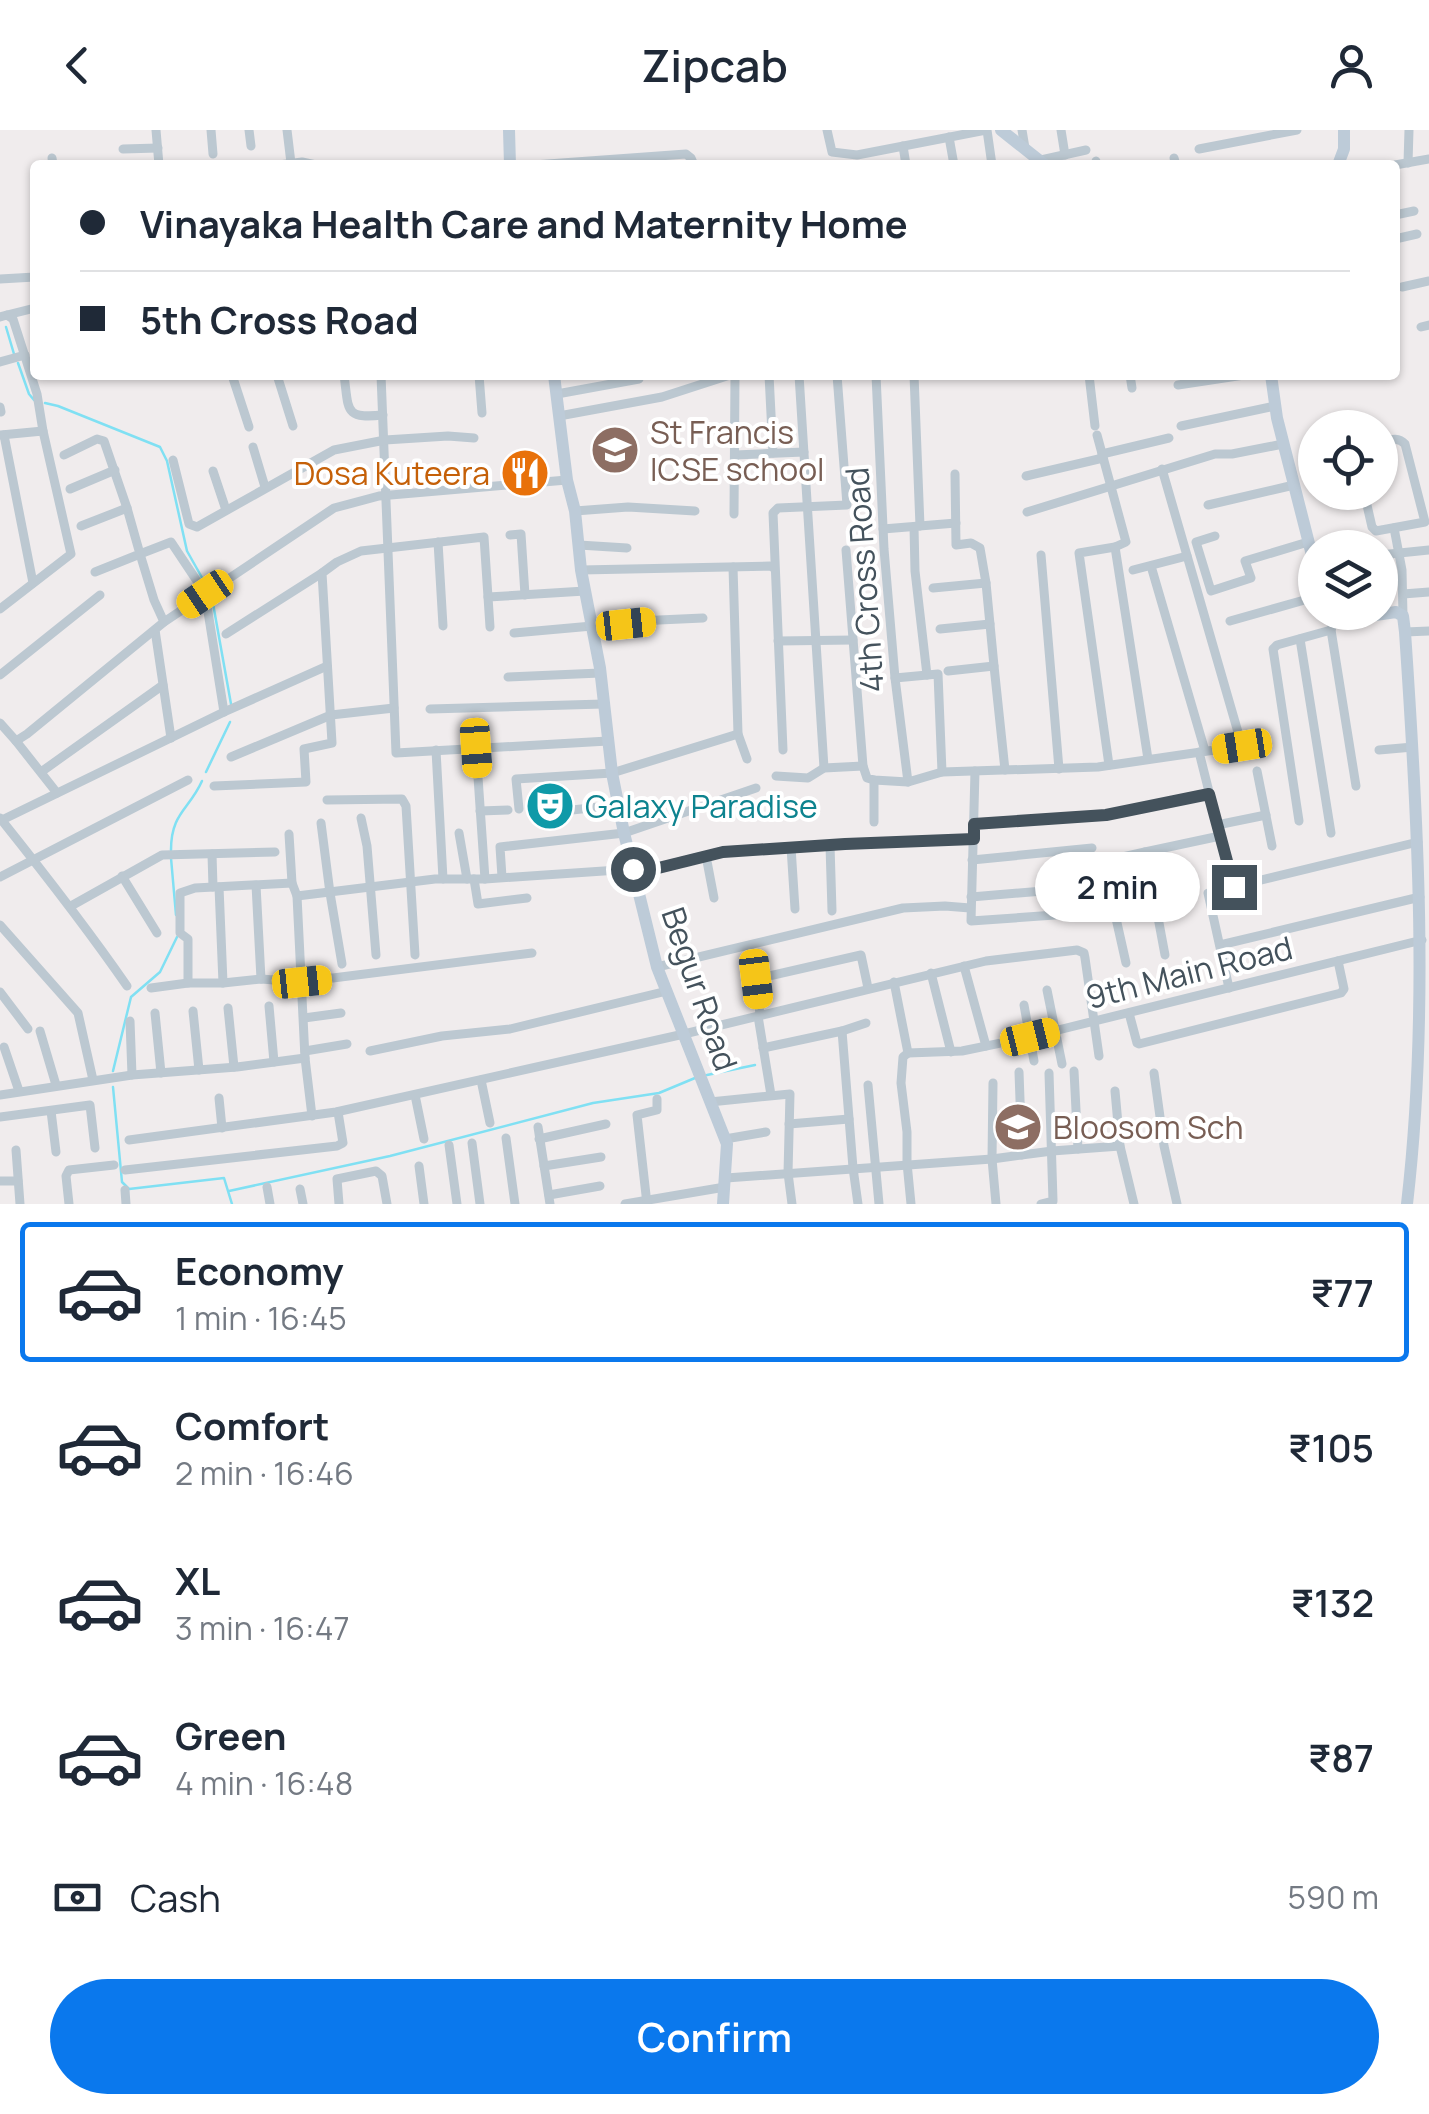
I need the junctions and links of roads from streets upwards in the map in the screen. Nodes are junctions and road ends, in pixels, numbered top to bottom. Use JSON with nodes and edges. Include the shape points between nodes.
{"nodes":[{"id":1,"x":156,"y":130,"type":"edge"},
{"id":2,"x":210,"y":130,"type":"edge"},
{"id":3,"x":249,"y":130,"type":"edge"},
{"id":4,"x":287,"y":130,"type":"edge"},
{"id":5,"x":509,"y":130,"type":"edge"},
{"id":6,"x":827,"y":130,"type":"edge"},
{"id":7,"x":910,"y":130,"type":"edge"},
{"id":8,"x":986,"y":130,"type":"edge"},
{"id":9,"x":1001,"y":130,"type":"edge"},
{"id":10,"x":1022,"y":130,"type":"edge"},
{"id":11,"x":1061,"y":130,"type":"edge"},
{"id":12,"x":1297,"y":130,"type":"edge"},
{"id":13,"x":1344,"y":130,"type":"edge"},
{"id":14,"x":1409,"y":130,"type":"edge"},
{"id":15,"x":950,"y":137,"type":"junction"},
{"id":16,"x":908,"y":145,"type":"junction"},
{"id":17,"x":251,"y":146,"type":"dead end"},
{"id":18,"x":158,"y":148,"type":"junction"},
{"id":19,"x":1025,"y":148,"type":"junction"},
{"id":20,"x":123,"y":149,"type":"dead end"},
{"id":21,"x":1199,"y":149,"type":"dead end"},
{"id":22,"x":1086,"y":150,"type":"dead end"},
{"id":23,"x":213,"y":154,"type":"dead end"},
{"id":24,"x":1065,"y":155,"type":"junction"},
{"id":25,"x":1429,"y":159,"type":"edge"},
{"id":26,"x":159,"y":160,"type":"edge"},
{"id":27,"x":285,"y":160,"type":"edge"},
{"id":28,"x":510,"y":160,"type":"edge"},
{"id":29,"x":603,"y":160,"type":"edge"},
{"id":30,"x":692,"y":160,"type":"edge"},
{"id":31,"x":858,"y":160,"type":"edge"},
{"id":32,"x":906,"y":160,"type":"edge"},
{"id":33,"x":953,"y":160,"type":"edge"},
{"id":34,"x":991,"y":160,"type":"edge"},
{"id":35,"x":1040,"y":160,"type":"edge"},
{"id":36,"x":1049,"y":160,"type":"edge"},
{"id":37,"x":1340,"y":160,"type":"edge"},
{"id":38,"x":1408,"y":163,"type":"junction"},
{"id":39,"x":1400,"y":164,"type":"edge"},
{"id":40,"x":1414,"y":211,"type":"dead end"},
{"id":41,"x":1400,"y":214,"type":"edge"},
{"id":42,"x":1417,"y":234,"type":"dead end"},
{"id":43,"x":1400,"y":238,"type":"edge"},
{"id":44,"x":30,"y":276,"type":"edge"},
{"id":45,"x":0,"y":279,"type":"edge"},
{"id":46,"x":1429,"y":281,"type":"edge"},
{"id":47,"x":1402,"y":287,"type":"dead end"},
{"id":48,"x":30,"y":309,"type":"edge"},
{"id":49,"x":3,"y":316,"type":"edge"},
{"id":50,"x":25,"y":356,"type":"junction"},
{"id":51,"x":0,"y":362,"type":"edge"},
{"id":52,"x":30,"y":371,"type":"edge"},
{"id":53,"x":33,"y":380,"type":"edge"},
{"id":54,"x":234,"y":380,"type":"edge"},
{"id":55,"x":279,"y":380,"type":"edge"},
{"id":56,"x":345,"y":380,"type":"edge"},
{"id":57,"x":380,"y":380,"type":"edge"},
{"id":58,"x":479,"y":380,"type":"edge"},
{"id":59,"x":555,"y":380,"type":"edge"},
{"id":60,"x":633,"y":380,"type":"edge"},
{"id":61,"x":717,"y":380,"type":"edge"},
{"id":62,"x":733,"y":380,"type":"edge"},
{"id":63,"x":769,"y":380,"type":"edge"},
{"id":64,"x":799,"y":380,"type":"edge"},
{"id":65,"x":838,"y":380,"type":"edge"},
{"id":66,"x":876,"y":380,"type":"edge"},
{"id":67,"x":914,"y":380,"type":"edge"},
{"id":68,"x":1090,"y":380,"type":"edge"},
{"id":69,"x":1131,"y":380,"type":"edge"},
{"id":70,"x":1214,"y":380,"type":"edge"},
{"id":71,"x":1272,"y":380,"type":"edge"},
{"id":72,"x":1178,"y":386,"type":"dead end"},
{"id":73,"x":1132,"y":388,"type":"dead end"},
{"id":74,"x":557,"y":394,"type":"junction"},
{"id":75,"x":1275,"y":406,"type":"junction"},
{"id":76,"x":482,"y":413,"type":"dead end"},
{"id":77,"x":383,"y":415,"type":"junction"},
{"id":78,"x":559,"y":416,"type":"junction"},
{"id":79,"x":293,"y":426,"type":"dead end"},
{"id":80,"x":1181,"y":426,"type":"dead end"},
{"id":81,"x":249,"y":427,"type":"dead end"},
{"id":82,"x":43,"y":431,"type":"junction"},
{"id":83,"x":2,"y":435,"type":"edge"},
{"id":84,"x":474,"y":438,"type":"dead end"},
{"id":85,"x":1169,"y":438,"type":"dead end"},
{"id":86,"x":1398,"y":439,"type":"edge"},
{"id":87,"x":384,"y":440,"type":"junction"},
{"id":88,"x":1283,"y":444,"type":"junction"},
{"id":89,"x":253,"y":447,"type":"dead end"},
{"id":90,"x":804,"y":452,"type":"junction"},
{"id":91,"x":773,"y":454,"type":"junction"},
{"id":92,"x":64,"y":455,"type":"dead end"},
{"id":93,"x":735,"y":455,"type":"junction"},
{"id":94,"x":1103,"y":456,"type":"junction"},
{"id":95,"x":172,"y":460,"type":"dead end"},
{"id":96,"x":1162,"y":469,"type":"junction"},
{"id":97,"x":115,"y":470,"type":"junction"},
{"id":98,"x":213,"y":470,"type":"dead end"},
{"id":99,"x":955,"y":474,"type":"dead end"},
{"id":100,"x":1026,"y":476,"type":"dead end"},
{"id":101,"x":567,"y":480,"type":"junction"},
{"id":102,"x":1112,"y":485,"type":"junction"},
{"id":103,"x":1294,"y":485,"type":"junction"},
{"id":104,"x":265,"y":487,"type":"junction"},
{"id":105,"x":70,"y":490,"type":"dead end"},
{"id":106,"x":386,"y":496,"type":"junction"},
{"id":107,"x":1208,"y":506,"type":"dead end"},
{"id":108,"x":128,"y":508,"type":"junction"},
{"id":109,"x":808,"y":508,"type":"junction"},
{"id":110,"x":226,"y":510,"type":"junction"},
{"id":111,"x":695,"y":510,"type":"dead end"},
{"id":112,"x":1368,"y":510,"type":"edge"},
{"id":113,"x":575,"y":511,"type":"junction"},
{"id":114,"x":1027,"y":512,"type":"dead end"},
{"id":115,"x":734,"y":514,"type":"dead end"},
{"id":116,"x":956,"y":523,"type":"junction"},
{"id":117,"x":81,"y":526,"type":"dead end"},
{"id":118,"x":917,"y":527,"type":"junction"},
{"id":119,"x":1394,"y":528,"type":"joint"},
{"id":120,"x":883,"y":529,"type":"junction"},
{"id":121,"x":1305,"y":530,"type":"edge"},
{"id":122,"x":510,"y":535,"type":"dead end"},
{"id":123,"x":1214,"y":536,"type":"dead end"},
{"id":124,"x":438,"y":542,"type":"junction"},
{"id":125,"x":578,"y":545,"type":"junction"},
{"id":126,"x":1298,"y":545,"type":"edge"},
{"id":127,"x":1115,"y":547,"type":"junction"},
{"id":128,"x":388,"y":548,"type":"junction"},
{"id":129,"x":627,"y":548,"type":"dead end"},
{"id":130,"x":846,"y":550,"type":"dead end"},
{"id":131,"x":1429,"y":550,"type":"edge"},
{"id":132,"x":140,"y":554,"type":"junction"},
{"id":133,"x":1398,"y":554,"type":"joint"},
{"id":134,"x":1041,"y":555,"type":"dead end"},
{"id":135,"x":1187,"y":556,"type":"junction"},
{"id":136,"x":1151,"y":566,"type":"junction"},
{"id":137,"x":733,"y":567,"type":"junction"},
{"id":138,"x":774,"y":568,"type":"junction"},
{"id":139,"x":582,"y":570,"type":"junction"},
{"id":140,"x":1133,"y":570,"type":"dead end"},
{"id":141,"x":95,"y":572,"type":"dead end"},
{"id":142,"x":322,"y":573,"type":"junction"},
{"id":143,"x":986,"y":582,"type":"junction"},
{"id":144,"x":33,"y":583,"type":"junction"},
{"id":145,"x":934,"y":588,"type":"dead end"},
{"id":146,"x":585,"y":591,"type":"junction"},
{"id":147,"x":1429,"y":592,"type":"edge"},
{"id":148,"x":100,"y":594,"type":"dead end"},
{"id":149,"x":205,"y":594,"type":"junction"},
{"id":150,"x":524,"y":594,"type":"junction"},
{"id":151,"x":1403,"y":594,"type":"junction"},
{"id":152,"x":488,"y":597,"type":"junction"},
{"id":153,"x":1298,"y":602,"type":"edge"},
{"id":154,"x":0,"y":609,"type":"edge"},
{"id":155,"x":1398,"y":613,"type":"edge"},
{"id":156,"x":1403,"y":616,"type":"junction"},
{"id":157,"x":703,"y":618,"type":"dead end"},
{"id":158,"x":1230,"y":621,"type":"dead end"},
{"id":159,"x":164,"y":622,"type":"junction"},
{"id":160,"x":990,"y":624,"type":"junction"},
{"id":161,"x":443,"y":626,"type":"dead end"},
{"id":162,"x":490,"y":627,"type":"dead end"},
{"id":163,"x":592,"y":627,"type":"junction"},
{"id":164,"x":940,"y":629,"type":"dead end"},
{"id":165,"x":155,"y":630,"type":"junction"},
{"id":166,"x":1331,"y":630,"type":"joint"},
{"id":167,"x":1429,"y":631,"type":"edge"},
{"id":168,"x":514,"y":632,"type":"dead end"},
{"id":169,"x":1405,"y":632,"type":"junction"},
{"id":170,"x":226,"y":634,"type":"dead end"},
{"id":171,"x":1300,"y":639,"type":"junction"},
{"id":172,"x":853,"y":640,"type":"junction"},
{"id":173,"x":778,"y":641,"type":"junction"},
{"id":174,"x":817,"y":641,"type":"junction"},
{"id":175,"x":328,"y":666,"type":"junction"},
{"id":176,"x":994,"y":666,"type":"junction"},
{"id":177,"x":948,"y":670,"type":"dead end"},
{"id":178,"x":600,"y":673,"type":"junction"},
{"id":179,"x":0,"y":675,"type":"edge"},
{"id":180,"x":928,"y":675,"type":"junction"},
{"id":181,"x":508,"y":677,"type":"dead end"},
{"id":182,"x":894,"y":678,"type":"junction"},
{"id":183,"x":163,"y":685,"type":"junction"},
{"id":184,"x":603,"y":704,"type":"junction"},
{"id":185,"x":394,"y":708,"type":"junction"},
{"id":186,"x":430,"y":709,"type":"dead end"},
{"id":187,"x":224,"y":712,"type":"junction"},
{"id":188,"x":331,"y":715,"type":"junction"},
{"id":189,"x":0,"y":723,"type":"edge"},
{"id":190,"x":738,"y":734,"type":"junction"},
{"id":191,"x":171,"y":738,"type":"junction"},
{"id":192,"x":16,"y":740,"type":"junction"},
{"id":193,"x":608,"y":741,"type":"junction"},
{"id":194,"x":1413,"y":747,"type":"junction"},
{"id":195,"x":476,"y":748,"type":"junction"},
{"id":196,"x":436,"y":750,"type":"junction"},
{"id":197,"x":783,"y":750,"type":"dead end"},
{"id":198,"x":1379,"y":750,"type":"dead end"},
{"id":199,"x":1202,"y":752,"type":"junction"},
{"id":200,"x":231,"y":758,"type":"dead end"},
{"id":201,"x":747,"y":758,"type":"dead end"},
{"id":202,"x":1148,"y":760,"type":"junction"},
{"id":203,"x":1429,"y":762,"type":"edge"},
{"id":204,"x":1414,"y":763,"type":"junction"},
{"id":205,"x":1109,"y":765,"type":"junction"},
{"id":206,"x":862,"y":766,"type":"junction"},
{"id":207,"x":824,"y":768,"type":"junction"},
{"id":208,"x":1058,"y":769,"type":"junction"},
{"id":209,"x":1006,"y":770,"type":"junction"},
{"id":210,"x":975,"y":771,"type":"junction"},
{"id":211,"x":1257,"y":771,"type":"dead end"},
{"id":212,"x":41,"y":772,"type":"junction"},
{"id":213,"x":942,"y":772,"type":"junction"},
{"id":214,"x":612,"y":774,"type":"junction"},
{"id":215,"x":776,"y":776,"type":"dead end"},
{"id":216,"x":188,"y":780,"type":"dead end"},
{"id":217,"x":874,"y":780,"type":"junction"},
{"id":218,"x":908,"y":782,"type":"junction"},
{"id":219,"x":214,"y":786,"type":"dead end"},
{"id":220,"x":1356,"y":786,"type":"dead end"},
{"id":221,"x":756,"y":788,"type":"dead end"},
{"id":222,"x":57,"y":793,"type":"junction"},
{"id":223,"x":1209,"y":794,"type":"junction"},
{"id":224,"x":327,"y":800,"type":"dead end"},
{"id":225,"x":618,"y":805,"type":"junction"},
{"id":226,"x":572,"y":810,"type":"dead end"},
{"id":227,"x":480,"y":811,"type":"junction"},
{"id":228,"x":1266,"y":815,"type":"junction"},
{"id":229,"x":361,"y":818,"type":"dead end"},
{"id":230,"x":1300,"y":820,"type":"dead end"},
{"id":231,"x":874,"y":822,"type":"dead end"},
{"id":232,"x":322,"y":823,"type":"dead end"},
{"id":233,"x":974,"y":824,"type":"junction"},
{"id":234,"x":2,"y":825,"type":"edge"},
{"id":235,"x":1218,"y":831,"type":"junction"},
{"id":236,"x":624,"y":833,"type":"junction"},
{"id":237,"x":1331,"y":833,"type":"dead end"},
{"id":238,"x":289,"y":834,"type":"dead end"},
{"id":239,"x":459,"y":834,"type":"dead end"},
{"id":240,"x":974,"y":839,"type":"junction"},
{"id":241,"x":1418,"y":842,"type":"junction"},
{"id":242,"x":830,"y":845,"type":"junction"},
{"id":243,"x":1272,"y":846,"type":"dead end"},
{"id":244,"x":791,"y":847,"type":"junction"},
{"id":245,"x":1092,"y":848,"type":"dead end"},
{"id":246,"x":275,"y":852,"type":"dead end"},
{"id":247,"x":1146,"y":852,"type":"junction"},
{"id":248,"x":212,"y":854,"type":"junction"},
{"id":249,"x":706,"y":856,"type":"junction"},
{"id":250,"x":32,"y":860,"type":"junction"},
{"id":251,"x":972,"y":860,"type":"junction"},
{"id":252,"x":1096,"y":863,"type":"dead end"},
{"id":253,"x":634,"y":871,"type":"junction"},
{"id":254,"x":0,"y":876,"type":"edge"},
{"id":255,"x":122,"y":876,"type":"junction"},
{"id":256,"x":502,"y":877,"type":"junction"},
{"id":257,"x":443,"y":879,"type":"junction"},
{"id":258,"x":475,"y":879,"type":"junction"},
{"id":259,"x":292,"y":883,"type":"junction"},
{"id":260,"x":410,"y":883,"type":"junction"},
{"id":261,"x":256,"y":885,"type":"junction"},
{"id":262,"x":216,"y":887,"type":"junction"},
{"id":263,"x":1091,"y":887,"type":"dead end"},
{"id":264,"x":1234,"y":887,"type":"junction"},
{"id":265,"x":371,"y":888,"type":"junction"},
{"id":266,"x":330,"y":892,"type":"junction"},
{"id":267,"x":297,"y":896,"type":"junction"},
{"id":268,"x":1154,"y":896,"type":"junction"},
{"id":269,"x":1420,"y":897,"type":"junction"},
{"id":270,"x":526,"y":898,"type":"dead end"},
{"id":271,"x":714,"y":898,"type":"dead end"},
{"id":272,"x":971,"y":903,"type":"junction"},
{"id":273,"x":1113,"y":905,"type":"junction"},
{"id":274,"x":71,"y":906,"type":"junction"},
{"id":275,"x":795,"y":909,"type":"dead end"},
{"id":276,"x":832,"y":911,"type":"dead end"},
{"id":277,"x":2,"y":931,"type":"edge"},
{"id":278,"x":157,"y":933,"type":"dead end"},
{"id":279,"x":1425,"y":943,"type":"edge"},
{"id":280,"x":1220,"y":945,"type":"junction"},
{"id":281,"x":415,"y":954,"type":"dead end"},
{"id":282,"x":532,"y":954,"type":"dead end"},
{"id":283,"x":376,"y":955,"type":"dead end"},
{"id":284,"x":1165,"y":955,"type":"dead end"},
{"id":285,"x":1338,"y":961,"type":"junction"},
{"id":286,"x":1126,"y":963,"type":"dead end"},
{"id":287,"x":342,"y":964,"type":"dead end"},
{"id":288,"x":964,"y":966,"type":"junction"},
{"id":289,"x":658,"y":967,"type":"junction"},
{"id":290,"x":931,"y":973,"type":"junction"},
{"id":291,"x":261,"y":979,"type":"junction"},
{"id":292,"x":302,"y":982,"type":"junction"},
{"id":293,"x":894,"y":982,"type":"junction"},
{"id":294,"x":188,"y":983,"type":"junction"},
{"id":295,"x":223,"y":984,"type":"junction"},
{"id":296,"x":127,"y":986,"type":"dead end"},
{"id":297,"x":151,"y":988,"type":"dead end"},
{"id":298,"x":868,"y":988,"type":"junction"},
{"id":299,"x":1229,"y":988,"type":"junction"},
{"id":300,"x":667,"y":990,"type":"junction"},
{"id":301,"x":1047,"y":990,"type":"dead end"},
{"id":302,"x":0,"y":992,"type":"edge"},
{"id":303,"x":1426,"y":1001,"type":"edge"},
{"id":304,"x":1024,"y":1005,"type":"dead end"},
{"id":305,"x":270,"y":1006,"type":"dead end"},
{"id":306,"x":228,"y":1008,"type":"dead end"},
{"id":307,"x":194,"y":1010,"type":"dead end"},
{"id":308,"x":155,"y":1013,"type":"dead end"},
{"id":309,"x":341,"y":1013,"type":"dead end"},
{"id":310,"x":1129,"y":1013,"type":"junction"},
{"id":311,"x":759,"y":1015,"type":"junction"},
{"id":312,"x":304,"y":1018,"type":"junction"},
{"id":313,"x":130,"y":1021,"type":"dead end"},
{"id":314,"x":866,"y":1022,"type":"dead end"},
{"id":315,"x":1093,"y":1022,"type":"junction"},
{"id":316,"x":28,"y":1029,"type":"dead end"},
{"id":317,"x":40,"y":1031,"type":"dead end"},
{"id":318,"x":842,"y":1031,"type":"junction"},
{"id":319,"x":1055,"y":1031,"type":"junction"},
{"id":320,"x":684,"y":1034,"type":"junction"},
{"id":321,"x":1030,"y":1037,"type":"junction"},
{"id":322,"x":346,"y":1044,"type":"dead end"},
{"id":323,"x":986,"y":1046,"type":"junction"},
{"id":324,"x":764,"y":1048,"type":"junction"},
{"id":325,"x":370,"y":1052,"type":"dead end"},
{"id":326,"x":951,"y":1052,"type":"junction"},
{"id":327,"x":908,"y":1053,"type":"junction"},
{"id":328,"x":4,"y":1054,"type":"edge"},
{"id":329,"x":305,"y":1054,"type":"junction"},
{"id":330,"x":1100,"y":1056,"type":"dead end"},
{"id":331,"x":274,"y":1062,"type":"junction"},
{"id":332,"x":1034,"y":1062,"type":"dead end"},
{"id":333,"x":1425,"y":1063,"type":"edge"},
{"id":334,"x":1062,"y":1064,"type":"dead end"},
{"id":335,"x":234,"y":1067,"type":"junction"},
{"id":336,"x":199,"y":1070,"type":"junction"},
{"id":337,"x":1074,"y":1071,"type":"dead end"},
{"id":338,"x":1020,"y":1072,"type":"dead end"},
{"id":339,"x":161,"y":1073,"type":"junction"},
{"id":340,"x":1049,"y":1073,"type":"dead end"},
{"id":341,"x":1154,"y":1073,"type":"dead end"},
{"id":342,"x":132,"y":1074,"type":"junction"},
{"id":343,"x":93,"y":1080,"type":"junction"},
{"id":344,"x":480,"y":1080,"type":"junction"},
{"id":345,"x":993,"y":1084,"type":"dead end"},
{"id":346,"x":56,"y":1085,"type":"junction"},
{"id":347,"x":868,"y":1085,"type":"dead end"},
{"id":348,"x":1114,"y":1091,"type":"dead end"},
{"id":349,"x":19,"y":1092,"type":"junction"},
{"id":350,"x":0,"y":1095,"type":"edge"},
{"id":351,"x":415,"y":1095,"type":"junction"},
{"id":352,"x":771,"y":1096,"type":"junction"},
{"id":353,"x":219,"y":1098,"type":"dead end"},
{"id":354,"x":657,"y":1099,"type":"dead end"},
{"id":355,"x":710,"y":1102,"type":"junction"},
{"id":356,"x":51,"y":1110,"type":"junction"},
{"id":357,"x":338,"y":1112,"type":"junction"},
{"id":358,"x":312,"y":1116,"type":"junction"},
{"id":359,"x":0,"y":1118,"type":"edge"},
{"id":360,"x":849,"y":1119,"type":"junction"},
{"id":361,"x":490,"y":1124,"type":"dead end"},
{"id":362,"x":606,"y":1124,"type":"dead end"},
{"id":363,"x":789,"y":1124,"type":"junction"},
{"id":364,"x":538,"y":1127,"type":"dead end"},
{"id":365,"x":222,"y":1128,"type":"junction"},
{"id":366,"x":766,"y":1132,"type":"dead end"},
{"id":367,"x":506,"y":1138,"type":"dead end"},
{"id":368,"x":540,"y":1138,"type":"junction"},
{"id":369,"x":424,"y":1139,"type":"dead end"},
{"id":370,"x":725,"y":1139,"type":"junction"},
{"id":371,"x":128,"y":1140,"type":"dead end"},
{"id":372,"x":472,"y":1143,"type":"dead end"},
{"id":373,"x":448,"y":1144,"type":"dead end"},
{"id":374,"x":1120,"y":1146,"type":"junction"},
{"id":375,"x":96,"y":1148,"type":"dead end"},
{"id":376,"x":1078,"y":1149,"type":"junction"},
{"id":377,"x":16,"y":1150,"type":"dead end"},
{"id":378,"x":1052,"y":1151,"type":"junction"},
{"id":379,"x":56,"y":1152,"type":"dead end"},
{"id":380,"x":1022,"y":1155,"type":"junction"},
{"id":381,"x":602,"y":1157,"type":"dead end"},
{"id":382,"x":992,"y":1159,"type":"junction"},
{"id":383,"x":907,"y":1163,"type":"junction"},
{"id":384,"x":114,"y":1165,"type":"dead end"},
{"id":385,"x":419,"y":1166,"type":"dead end"},
{"id":386,"x":544,"y":1166,"type":"junction"},
{"id":387,"x":874,"y":1166,"type":"junction"},
{"id":388,"x":853,"y":1168,"type":"junction"},
{"id":389,"x":125,"y":1170,"type":"dead end"},
{"id":390,"x":788,"y":1173,"type":"junction"},
{"id":391,"x":18,"y":1181,"type":"junction"},
{"id":392,"x":0,"y":1182,"type":"edge"},
{"id":393,"x":725,"y":1183,"type":"junction"},
{"id":394,"x":600,"y":1186,"type":"dead end"},
{"id":395,"x":267,"y":1187,"type":"dead end"},
{"id":396,"x":300,"y":1189,"type":"dead end"},
{"id":397,"x":125,"y":1190,"type":"dead end"},
{"id":398,"x":549,"y":1199,"type":"edge"},
{"id":399,"x":647,"y":1202,"type":"edge"},
{"id":400,"x":20,"y":1204,"type":"edge"},
{"id":401,"x":69,"y":1204,"type":"edge"},
{"id":402,"x":126,"y":1204,"type":"edge"},
{"id":403,"x":270,"y":1204,"type":"edge"},
{"id":404,"x":302,"y":1204,"type":"edge"},
{"id":405,"x":339,"y":1204,"type":"edge"},
{"id":406,"x":387,"y":1204,"type":"edge"},
{"id":407,"x":424,"y":1204,"type":"edge"},
{"id":408,"x":456,"y":1204,"type":"edge"},
{"id":409,"x":480,"y":1204,"type":"edge"},
{"id":410,"x":515,"y":1204,"type":"edge"},
{"id":411,"x":626,"y":1204,"type":"edge"},
{"id":412,"x":723,"y":1204,"type":"edge"},
{"id":413,"x":792,"y":1204,"type":"edge"},
{"id":414,"x":858,"y":1204,"type":"edge"},
{"id":415,"x":879,"y":1204,"type":"edge"},
{"id":416,"x":911,"y":1204,"type":"edge"},
{"id":417,"x":996,"y":1204,"type":"edge"},
{"id":418,"x":1040,"y":1204,"type":"edge"},
{"id":419,"x":1134,"y":1204,"type":"edge"},
{"id":420,"x":1177,"y":1204,"type":"edge"},
{"id":421,"x":1407,"y":1204,"type":"edge"}],
"edges":[{"from":1,"to":18,"type":"street"},
{"from":2,"to":23,"type":"street"},
{"from":3,"to":17,"type":"street"},
{"from":4,"to":27,"type":"street"},
{"from":5,"to":28,"type":"street"},
{"from":6,"to":31,"type":"street","via":[[832,152]]},
{"from":7,"to":16,"type":"street"},
{"from":8,"to":15,"type":"street"},
{"from":8,"to":34,"type":"street"},
{"from":9,"to":19,"type":"street"},
{"from":10,"to":19,"type":"street"},
{"from":11,"to":24,"type":"street"},
{"from":12,"to":21,"type":"street"},
{"from":13,"to":37,"type":"street"},
{"from":14,"to":38,"type":"street"},
{"from":15,"to":16,"type":"street"},
{"from":15,"to":33,"type":"street"},
{"from":16,"to":31,"type":"street"},
{"from":16,"to":32,"type":"street"},
{"from":18,"to":20,"type":"street"},
{"from":18,"to":26,"type":"street"},
{"from":19,"to":35,"type":"street"},
{"from":22,"to":24,"type":"street"},
{"from":24,"to":36,"type":"street"},
{"from":25,"to":38,"type":"street"},
{"from":29,"to":30,"type":"street","via":[[686,154]]},
{"from":38,"to":39,"type":"street"},
{"from":40,"to":41,"type":"street"},
{"from":42,"to":43,"type":"street"},
{"from":44,"to":45,"type":"street"},
{"from":46,"to":47,"type":"street"},
{"from":48,"to":49,"type":"street"},
{"from":49,"to":50,"type":"street","via":[[13,320]]},
{"from":50,"to":51,"type":"street"},
{"from":50,"to":52,"type":"street"},
{"from":53,"to":82,"type":"street"},
{"from":54,"to":81,"type":"street"},
{"from":55,"to":79,"type":"street"},
{"from":56,"to":77,"type":"street","via":[[353,413]]},
{"from":57,"to":77,"type":"street"},
{"from":58,"to":76,"type":"street"},
{"from":59,"to":74,"type":"street","name":"Begur Road"},
{"from":60,"to":74,"type":"street"},
{"from":61,"to":78,"type":"street"},
{"from":62,"to":93,"type":"street"},
{"from":63,"to":91,"type":"street"},
{"from":64,"to":90,"type":"street"},
{"from":65,"to":109,"type":"street","via":[[848,504]]},
{"from":66,"to":120,"type":"street","name":"4th Cross Road"},
{"from":67,"to":118,"type":"street"},
{"from":68,"to":94,"type":"street"},
{"from":69,"to":73,"type":"street"},
{"from":70,"to":72,"type":"street"},
{"from":71,"to":75,"type":"street"},
{"from":74,"to":78,"type":"street","name":"Begur Road"},
{"from":75,"to":80,"type":"street"},
{"from":75,"to":88,"type":"street"},
{"from":77,"to":87,"type":"street"},
{"from":78,"to":101,"type":"street","name":"Begur Road"},
{"from":82,"to":83,"type":"street"},
{"from":82,"to":144,"type":"street","via":[[71,554]]},
{"from":83,"to":144,"type":"street"},
{"from":84,"to":87,"type":"street"},
{"from":85,"to":94,"type":"street"},
{"from":86,"to":119,"type":"street","via":[[1405,444],[1424,522]]},
{"from":87,"to":104,"type":"street","via":[[334,450]]},
{"from":87,"to":106,"type":"street"},
{"from":88,"to":96,"type":"street"},
{"from":88,"to":103,"type":"street"},
{"from":89,"to":104,"type":"street"},
{"from":90,"to":91,"type":"street"},
{"from":90,"to":109,"type":"street"},
{"from":91,"to":93,"type":"street"},
{"from":92,"to":97,"type":"street","via":[[104,441]]},
{"from":93,"to":115,"type":"street"},
{"from":94,"to":100,"type":"street"},
{"from":94,"to":102,"type":"street"},
{"from":95,"to":110,"type":"street","via":[[190,524]]},
{"from":96,"to":102,"type":"street"},
{"from":96,"to":135,"type":"street"},
{"from":97,"to":105,"type":"street"},
{"from":97,"to":108,"type":"street"},
{"from":98,"to":110,"type":"street"},
{"from":99,"to":116,"type":"street"},
{"from":101,"to":106,"type":"street"},
{"from":101,"to":113,"type":"street","name":"Begur Road"},
{"from":102,"to":114,"type":"street"},
{"from":102,"to":127,"type":"street","via":[[1126,542]]},
{"from":103,"to":107,"type":"street"},
{"from":103,"to":121,"type":"street"},
{"from":104,"to":110,"type":"street"},
{"from":106,"to":128,"type":"street"},
{"from":106,"to":149,"type":"street","via":[[334,508]]},
{"from":108,"to":117,"type":"street"},
{"from":108,"to":132,"type":"street"},
{"from":109,"to":138,"type":"street","via":[[773,512]]},
{"from":109,"to":174,"type":"street"},
{"from":111,"to":113,"type":"street"},
{"from":112,"to":119,"type":"street","via":[[1376,531]]},
{"from":113,"to":125,"type":"street","name":"Begur Road"},
{"from":116,"to":118,"type":"street"},
{"from":116,"to":143,"type":"street","via":[[956,545],[980,548]]},
{"from":118,"to":120,"type":"street"},
{"from":118,"to":180,"type":"street","via":[[915,570]]},
{"from":120,"to":182,"type":"street","name":"4th Cross Road"},
{"from":122,"to":150,"type":"street","via":[[521,534]]},
{"from":123,"to":126,"type":"street","via":[[1196,542],[1211,591],[1250,578],[1245,562]]},
{"from":124,"to":128,"type":"street"},
{"from":124,"to":152,"type":"street","via":[[484,538]]},
{"from":124,"to":161,"type":"street"},
{"from":125,"to":129,"type":"street"},
{"from":125,"to":139,"type":"street","name":"Begur Road"},
{"from":127,"to":202,"type":"street"},
{"from":127,"to":205,"type":"street","via":[[1079,553]]},
{"from":128,"to":142,"type":"street","via":[[361,551]]},
{"from":128,"to":185,"type":"street"},
{"from":130,"to":172,"type":"street"},
{"from":131,"to":133,"type":"street"},
{"from":132,"to":141,"type":"street"},
{"from":132,"to":149,"type":"street","via":[[171,542]]},
{"from":132,"to":159,"type":"street"},
{"from":133,"to":151,"type":"street"},
{"from":134,"to":208,"type":"street"},
{"from":135,"to":136,"type":"street"},
{"from":135,"to":199,"type":"street","via":[[1242,746]]},
{"from":136,"to":140,"type":"street"},
{"from":136,"to":199,"type":"street"},
{"from":137,"to":138,"type":"street"},
{"from":137,"to":139,"type":"street"},
{"from":137,"to":190,"type":"street"},
{"from":138,"to":173,"type":"street"},
{"from":139,"to":146,"type":"street","name":"Begur Road"},
{"from":142,"to":170,"type":"street"},
{"from":142,"to":175,"type":"street"},
{"from":143,"to":145,"type":"street"},
{"from":143,"to":160,"type":"street"},
{"from":144,"to":154,"type":"street"},
{"from":146,"to":150,"type":"street"},
{"from":146,"to":163,"type":"street","name":"Begur Road"},
{"from":147,"to":151,"type":"street"},
{"from":148,"to":179,"type":"street"},
{"from":149,"to":159,"type":"street"},
{"from":149,"to":187,"type":"street"},
{"from":150,"to":152,"type":"street"},
{"from":151,"to":156,"type":"street"},
{"from":152,"to":162,"type":"street"},
{"from":153,"to":158,"type":"street"},
{"from":155,"to":156,"type":"street"},
{"from":156,"to":169,"type":"street"},
{"from":157,"to":163,"type":"street"},
{"from":159,"to":165,"type":"street"},
{"from":160,"to":164,"type":"street"},
{"from":160,"to":176,"type":"street"},
{"from":163,"to":168,"type":"street"},
{"from":163,"to":178,"type":"street","name":"Begur Road"},
{"from":165,"to":183,"type":"street"},
{"from":165,"to":192,"type":"street"},
{"from":166,"to":171,"type":"street"},
{"from":166,"to":220,"type":"street"},
{"from":167,"to":169,"type":"street"},
{"from":169,"to":194,"type":"street"},
{"from":171,"to":230,"type":"street","via":[[1272,649]]},
{"from":171,"to":237,"type":"street"},
{"from":172,"to":174,"type":"street"},
{"from":172,"to":206,"type":"street"},
{"from":173,"to":174,"type":"street"},
{"from":173,"to":197,"type":"street"},
{"from":174,"to":207,"type":"street"},
{"from":175,"to":187,"type":"street"},
{"from":175,"to":188,"type":"street"},
{"from":176,"to":177,"type":"street"},
{"from":176,"to":209,"type":"street"},
{"from":178,"to":181,"type":"street"},
{"from":178,"to":184,"type":"street","name":"Begur Road"},
{"from":180,"to":182,"type":"street"},
{"from":180,"to":213,"type":"street","via":[[938,674]]},
{"from":182,"to":218,"type":"street","name":"4th Cross Road"},
{"from":183,"to":191,"type":"street"},
{"from":183,"to":212,"type":"street"},
{"from":184,"to":186,"type":"street"},
{"from":184,"to":193,"type":"street","name":"Begur Road"},
{"from":185,"to":188,"type":"street"},
{"from":185,"to":196,"type":"street","via":[[396,752]]},
{"from":187,"to":191,"type":"street"},
{"from":188,"to":200,"type":"street"},
{"from":188,"to":219,"type":"street","via":[[332,743],[304,749],[306,782]]},
{"from":189,"to":192,"type":"street"},
{"from":190,"to":201,"type":"street"},
{"from":190,"to":214,"type":"street"},
{"from":191,"to":222,"type":"street"},
{"from":192,"to":212,"type":"street"},
{"from":193,"to":195,"type":"street"},
{"from":193,"to":214,"type":"street","name":"Begur Road"},
{"from":194,"to":198,"type":"street"},
{"from":194,"to":204,"type":"street"},
{"from":195,"to":196,"type":"street"},
{"from":195,"to":227,"type":"street"},
{"from":196,"to":257,"type":"street"},
{"from":199,"to":202,"type":"street"},
{"from":199,"to":223,"type":"street"},
{"from":202,"to":205,"type":"street"},
{"from":203,"to":204,"type":"street"},
{"from":204,"to":241,"type":"street"},
{"from":205,"to":208,"type":"street"},
{"from":206,"to":207,"type":"street"},
{"from":206,"to":217,"type":"street"},
{"from":207,"to":215,"type":"street","via":[[808,778]]},
{"from":208,"to":209,"type":"street"},
{"from":209,"to":210,"type":"street"},
{"from":210,"to":213,"type":"street"},
{"from":210,"to":233,"type":"street"},
{"from":211,"to":228,"type":"street"},
{"from":212,"to":222,"type":"street"},
{"from":213,"to":218,"type":"street"},
{"from":214,"to":225,"type":"street","name":"Begur Road"},
{"from":214,"to":227,"type":"street","via":[[516,779],[513,809]]},
{"from":216,"to":250,"type":"street"},
{"from":217,"to":218,"type":"street"},
{"from":217,"to":231,"type":"street"},
{"from":221,"to":236,"type":"street"},
{"from":222,"to":234,"type":"street"},
{"from":223,"to":233,"type":"street","via":[[1106,815]]},
{"from":223,"to":235,"type":"street"},
{"from":224,"to":260,"type":"street","via":[[402,799]]},
{"from":225,"to":226,"type":"street"},
{"from":225,"to":236,"type":"street","name":"Begur Road"},
{"from":227,"to":258,"type":"street"},
{"from":228,"to":235,"type":"street"},
{"from":228,"to":243,"type":"street"},
{"from":229,"to":265,"type":"street"},
{"from":232,"to":266,"type":"street"},
{"from":233,"to":240,"type":"street"},
{"from":234,"to":250,"type":"street"},
{"from":235,"to":247,"type":"street"},
{"from":235,"to":264,"type":"street"},
{"from":236,"to":253,"type":"street","name":"Begur Road"},
{"from":236,"to":256,"type":"street","via":[[500,847]]},
{"from":238,"to":259,"type":"street"},
{"from":239,"to":258,"type":"street"},
{"from":240,"to":242,"type":"street"},
{"from":240,"to":251,"type":"street"},
{"from":241,"to":264,"type":"street"},
{"from":241,"to":269,"type":"street"},
{"from":242,"to":244,"type":"street"},
{"from":242,"to":276,"type":"street"},
{"from":244,"to":249,"type":"street"},
{"from":244,"to":275,"type":"street"},
{"from":245,"to":251,"type":"street"},
{"from":246,"to":248,"type":"street"},
{"from":247,"to":252,"type":"street"},
{"from":247,"to":268,"type":"street"},
{"from":248,"to":255,"type":"street","via":[[162,855]]},
{"from":248,"to":262,"type":"street"},
{"from":249,"to":253,"type":"street"},
{"from":249,"to":271,"type":"street"},
{"from":250,"to":254,"type":"street"},
{"from":250,"to":274,"type":"street"},
{"from":251,"to":272,"type":"street"},
{"from":253,"to":256,"type":"street"},
{"from":253,"to":289,"type":"street","name":"Begur Road"},
{"from":255,"to":274,"type":"street"},
{"from":255,"to":278,"type":"street"},
{"from":256,"to":258,"type":"street"},
{"from":257,"to":258,"type":"street"},
{"from":257,"to":260,"type":"street"},
{"from":258,"to":270,"type":"street","via":[[478,904]]},
{"from":259,"to":261,"type":"street"},
{"from":259,"to":267,"type":"street"},
{"from":260,"to":265,"type":"street"},
{"from":260,"to":281,"type":"street"},
{"from":261,"to":262,"type":"street"},
{"from":261,"to":291,"type":"street"},
{"from":262,"to":294,"type":"street","via":[[180,893]]},
{"from":262,"to":295,"type":"street"},
{"from":263,"to":272,"type":"street"},
{"from":264,"to":280,"type":"street","via":[[1208,893]]},
{"from":265,"to":266,"type":"street"},
{"from":265,"to":283,"type":"street"},
{"from":266,"to":267,"type":"street"},
{"from":266,"to":287,"type":"street"},
{"from":267,"to":292,"type":"street"},
{"from":268,"to":273,"type":"street"},
{"from":268,"to":284,"type":"street"},
{"from":269,"to":279,"type":"street"},
{"from":269,"to":280,"type":"street"},
{"from":272,"to":273,"type":"street","via":[[971,921]]},
{"from":272,"to":289,"type":"street","via":[[904,908]]},
{"from":273,"to":286,"type":"street"},
{"from":274,"to":296,"type":"street"},
{"from":277,"to":343,"type":"street","via":[[78,1013]]},
{"from":279,"to":285,"type":"street","name":"9th Main Road"},
{"from":279,"to":303,"type":"street"},
{"from":280,"to":299,"type":"street"},
{"from":282,"to":292,"type":"street"},
{"from":285,"to":299,"type":"street","name":"9th Main Road"},
{"from":285,"to":310,"type":"street","via":[[1341,993],[1140,1044]]},
{"from":288,"to":290,"type":"street"},
{"from":288,"to":315,"type":"street","via":[[1081,951]]},
{"from":288,"to":323,"type":"street"},
{"from":289,"to":300,"type":"street","name":"Begur Road"},
{"from":290,"to":293,"type":"street"},
{"from":290,"to":326,"type":"street"},
{"from":291,"to":292,"type":"street"},
{"from":291,"to":295,"type":"street"},
{"from":292,"to":312,"type":"street"},
{"from":293,"to":298,"type":"street"},
{"from":293,"to":327,"type":"street"},
{"from":294,"to":295,"type":"street"},
{"from":294,"to":297,"type":"street"},
{"from":298,"to":311,"type":"street"},
{"from":298,"to":311,"type":"street","via":[[860,954],[756,979]]},
{"from":299,"to":310,"type":"street","name":"9th Main Road"},
{"from":300,"to":320,"type":"street","name":"Begur Road"},
{"from":300,"to":325,"type":"street","via":[[510,1029]]},
{"from":301,"to":319,"type":"street"},
{"from":302,"to":316,"type":"street"},
{"from":303,"to":333,"type":"street"},
{"from":304,"to":321,"type":"street"},
{"from":305,"to":331,"type":"street"},
{"from":306,"to":335,"type":"street"},
{"from":307,"to":336,"type":"street"},
{"from":308,"to":339,"type":"street"},
{"from":309,"to":312,"type":"street"},
{"from":310,"to":315,"type":"street","name":"9th Main Road"},
{"from":311,"to":320,"type":"street"},
{"from":311,"to":324,"type":"street"},
{"from":312,"to":329,"type":"street"},
{"from":313,"to":342,"type":"street"},
{"from":314,"to":318,"type":"street"},
{"from":315,"to":319,"type":"street","name":"9th Main Road"},
{"from":315,"to":330,"type":"street"},
{"from":317,"to":346,"type":"street"},
{"from":318,"to":324,"type":"street"},
{"from":318,"to":360,"type":"street"},
{"from":319,"to":321,"type":"street","name":"9th Main Road"},
{"from":319,"to":334,"type":"street"},
{"from":320,"to":344,"type":"street"},
{"from":320,"to":355,"type":"street","name":"Begur Road"},
{"from":321,"to":323,"type":"street","name":"9th Main Road"},
{"from":321,"to":332,"type":"street"},
{"from":322,"to":329,"type":"street"},
{"from":323,"to":326,"type":"street","name":"9th Main Road"},
{"from":324,"to":352,"type":"street"},
{"from":326,"to":327,"type":"street","name":"9th Main Road"},
{"from":327,"to":383,"type":"street","via":[[901,1083]]},
{"from":328,"to":349,"type":"street"},
{"from":329,"to":331,"type":"street"},
{"from":329,"to":358,"type":"street"},
{"from":331,"to":335,"type":"street"},
{"from":333,"to":421,"type":"street"},
{"from":335,"to":336,"type":"street"},
{"from":336,"to":339,"type":"street"},
{"from":337,"to":376,"type":"street"},
{"from":338,"to":380,"type":"street"},
{"from":339,"to":342,"type":"street"},
{"from":340,"to":378,"type":"street"},
{"from":341,"to":420,"type":"street"},
{"from":342,"to":343,"type":"street"},
{"from":343,"to":346,"type":"street"},
{"from":344,"to":351,"type":"street"},
{"from":344,"to":361,"type":"street"},
{"from":345,"to":382,"type":"street"},
{"from":346,"to":349,"type":"street"},
{"from":347,"to":387,"type":"street"},
{"from":348,"to":374,"type":"street"},
{"from":349,"to":350,"type":"street"},
{"from":351,"to":357,"type":"street"},
{"from":351,"to":369,"type":"street"},
{"from":352,"to":355,"type":"street"},
{"from":352,"to":363,"type":"street","via":[[790,1094]]},
{"from":353,"to":365,"type":"street"},
{"from":354,"to":399,"type":"street","via":[[657,1110],[638,1116]]},
{"from":355,"to":370,"type":"street","name":"Begur Road"},
{"from":356,"to":359,"type":"street"},
{"from":356,"to":375,"type":"street","via":[[90,1105]]},
{"from":356,"to":379,"type":"street"},
{"from":357,"to":358,"type":"street"},
{"from":357,"to":389,"type":"street","via":[[343,1142],[337,1146]]},
{"from":358,"to":365,"type":"street"},
{"from":360,"to":363,"type":"street"},
{"from":360,"to":388,"type":"street"},
{"from":362,"to":368,"type":"street"},
{"from":363,"to":390,"type":"street"},
{"from":364,"to":368,"type":"street"},
{"from":365,"to":371,"type":"street"},
{"from":366,"to":370,"type":"street"},
{"from":367,"to":410,"type":"street"},
{"from":368,"to":386,"type":"street"},
{"from":370,"to":393,"type":"street","name":"Begur Road"},
{"from":372,"to":409,"type":"street"},
{"from":373,"to":408,"type":"street"},
{"from":374,"to":376,"type":"street"},
{"from":374,"to":419,"type":"street"},
{"from":376,"to":378,"type":"street"},
{"from":377,"to":391,"type":"street"},
{"from":378,"to":380,"type":"street"},
{"from":378,"to":418,"type":"street","via":[[1054,1201]]},
{"from":380,"to":382,"type":"street"},
{"from":381,"to":386,"type":"street"},
{"from":382,"to":383,"type":"street"},
{"from":382,"to":417,"type":"street"},
{"from":383,"to":387,"type":"street"},
{"from":383,"to":416,"type":"street"},
{"from":384,"to":401,"type":"street","via":[[68,1170]]},
{"from":385,"to":407,"type":"street"},
{"from":386,"to":398,"type":"street"},
{"from":387,"to":388,"type":"street"},
{"from":387,"to":415,"type":"street"},
{"from":388,"to":390,"type":"street"},
{"from":388,"to":414,"type":"street"},
{"from":390,"to":393,"type":"street"},
{"from":390,"to":413,"type":"street"},
{"from":391,"to":392,"type":"street"},
{"from":391,"to":400,"type":"street"},
{"from":393,"to":399,"type":"street"},
{"from":393,"to":412,"type":"street","name":"Begur Road"},
{"from":394,"to":398,"type":"street"},
{"from":395,"to":403,"type":"street"},
{"from":396,"to":404,"type":"street"},
{"from":397,"to":402,"type":"street"},
{"from":399,"to":411,"type":"street"},
{"from":405,"to":406,"type":"street","via":[[336,1179],[376,1172]]}]}
